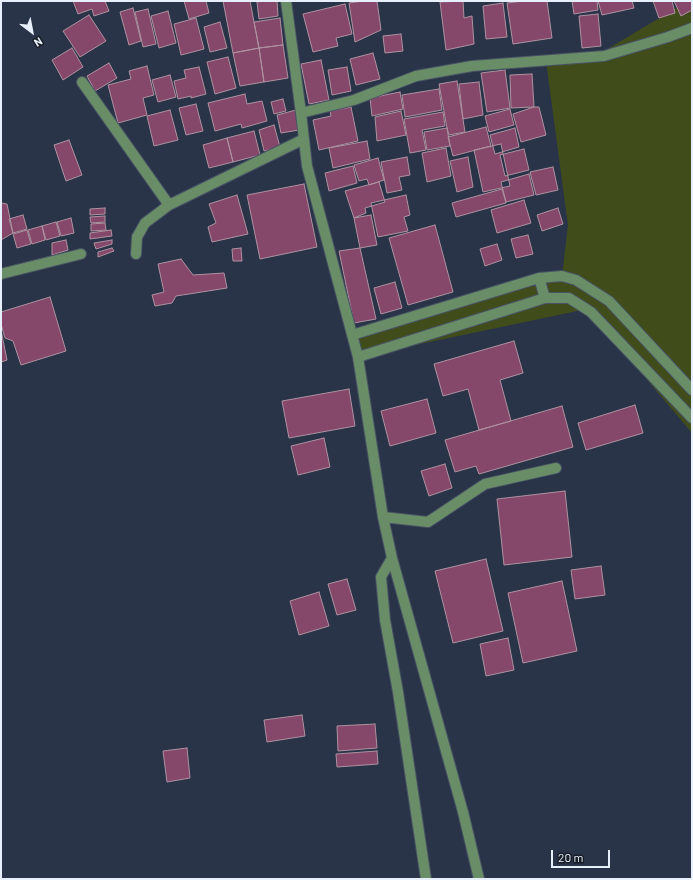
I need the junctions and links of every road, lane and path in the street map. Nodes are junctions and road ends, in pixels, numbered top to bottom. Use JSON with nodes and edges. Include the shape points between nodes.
{"nodes":[{"id":1,"x":286,"y":1,"type":"edge"},
{"id":2,"x":692,"y":28,"type":"edge"},
{"id":3,"x":82,"y":82,"type":"dead end"},
{"id":4,"x":301,"y":113,"type":"junction"},
{"id":5,"x":304,"y":139,"type":"junction"},
{"id":6,"x":169,"y":205,"type":"junction"},
{"id":7,"x":81,"y":254,"type":"dead end"},
{"id":8,"x":136,"y":254,"type":"dead end"},
{"id":9,"x":1,"y":274,"type":"edge"},
{"id":10,"x":539,"y":278,"type":"junction"},
{"id":11,"x":545,"y":298,"type":"junction"},
{"id":12,"x":352,"y":335,"type":"junction"},
{"id":13,"x":358,"y":357,"type":"junction"},
{"id":14,"x":692,"y":390,"type":"edge"},
{"id":15,"x":692,"y":418,"type":"edge"},
{"id":16,"x":556,"y":468,"type":"dead end"},
{"id":17,"x":383,"y":517,"type":"junction"},
{"id":18,"x":392,"y":558,"type":"junction"},
{"id":19,"x":426,"y":879,"type":"edge"},
{"id":20,"x":479,"y":879,"type":"edge"}],
"edges":[{"from":1,"to":4,"type":"street"},
{"from":2,"to":4,"type":"street","via":[[604,56],[472,66],[416,76],[354,100]]},
{"from":3,"to":6,"type":"street"},
{"from":4,"to":5,"type":"street"},
{"from":5,"to":6,"type":"street"},
{"from":5,"to":12,"type":"street","via":[[307,166]]},
{"from":6,"to":8,"type":"street","via":[[145,223],[138,238]]},
{"from":7,"to":9,"type":"street"},
{"from":10,"to":11,"type":"street"},
{"from":10,"to":12,"type":"street"},
{"from":10,"to":14,"type":"street","via":[[562,276],[576,280],[609,301]]},
{"from":11,"to":13,"type":"street"},
{"from":11,"to":15,"type":"street","via":[[569,298],[591,312]]},
{"from":12,"to":13,"type":"street"},
{"from":13,"to":17,"type":"street"},
{"from":16,"to":17,"type":"street","via":[[485,484],[428,522]]},
{"from":17,"to":18,"type":"street"},
{"from":18,"to":19,"type":"street","via":[[381,577],[385,620]]},
{"from":18,"to":20,"type":"street","via":[[463,812]]}]}
